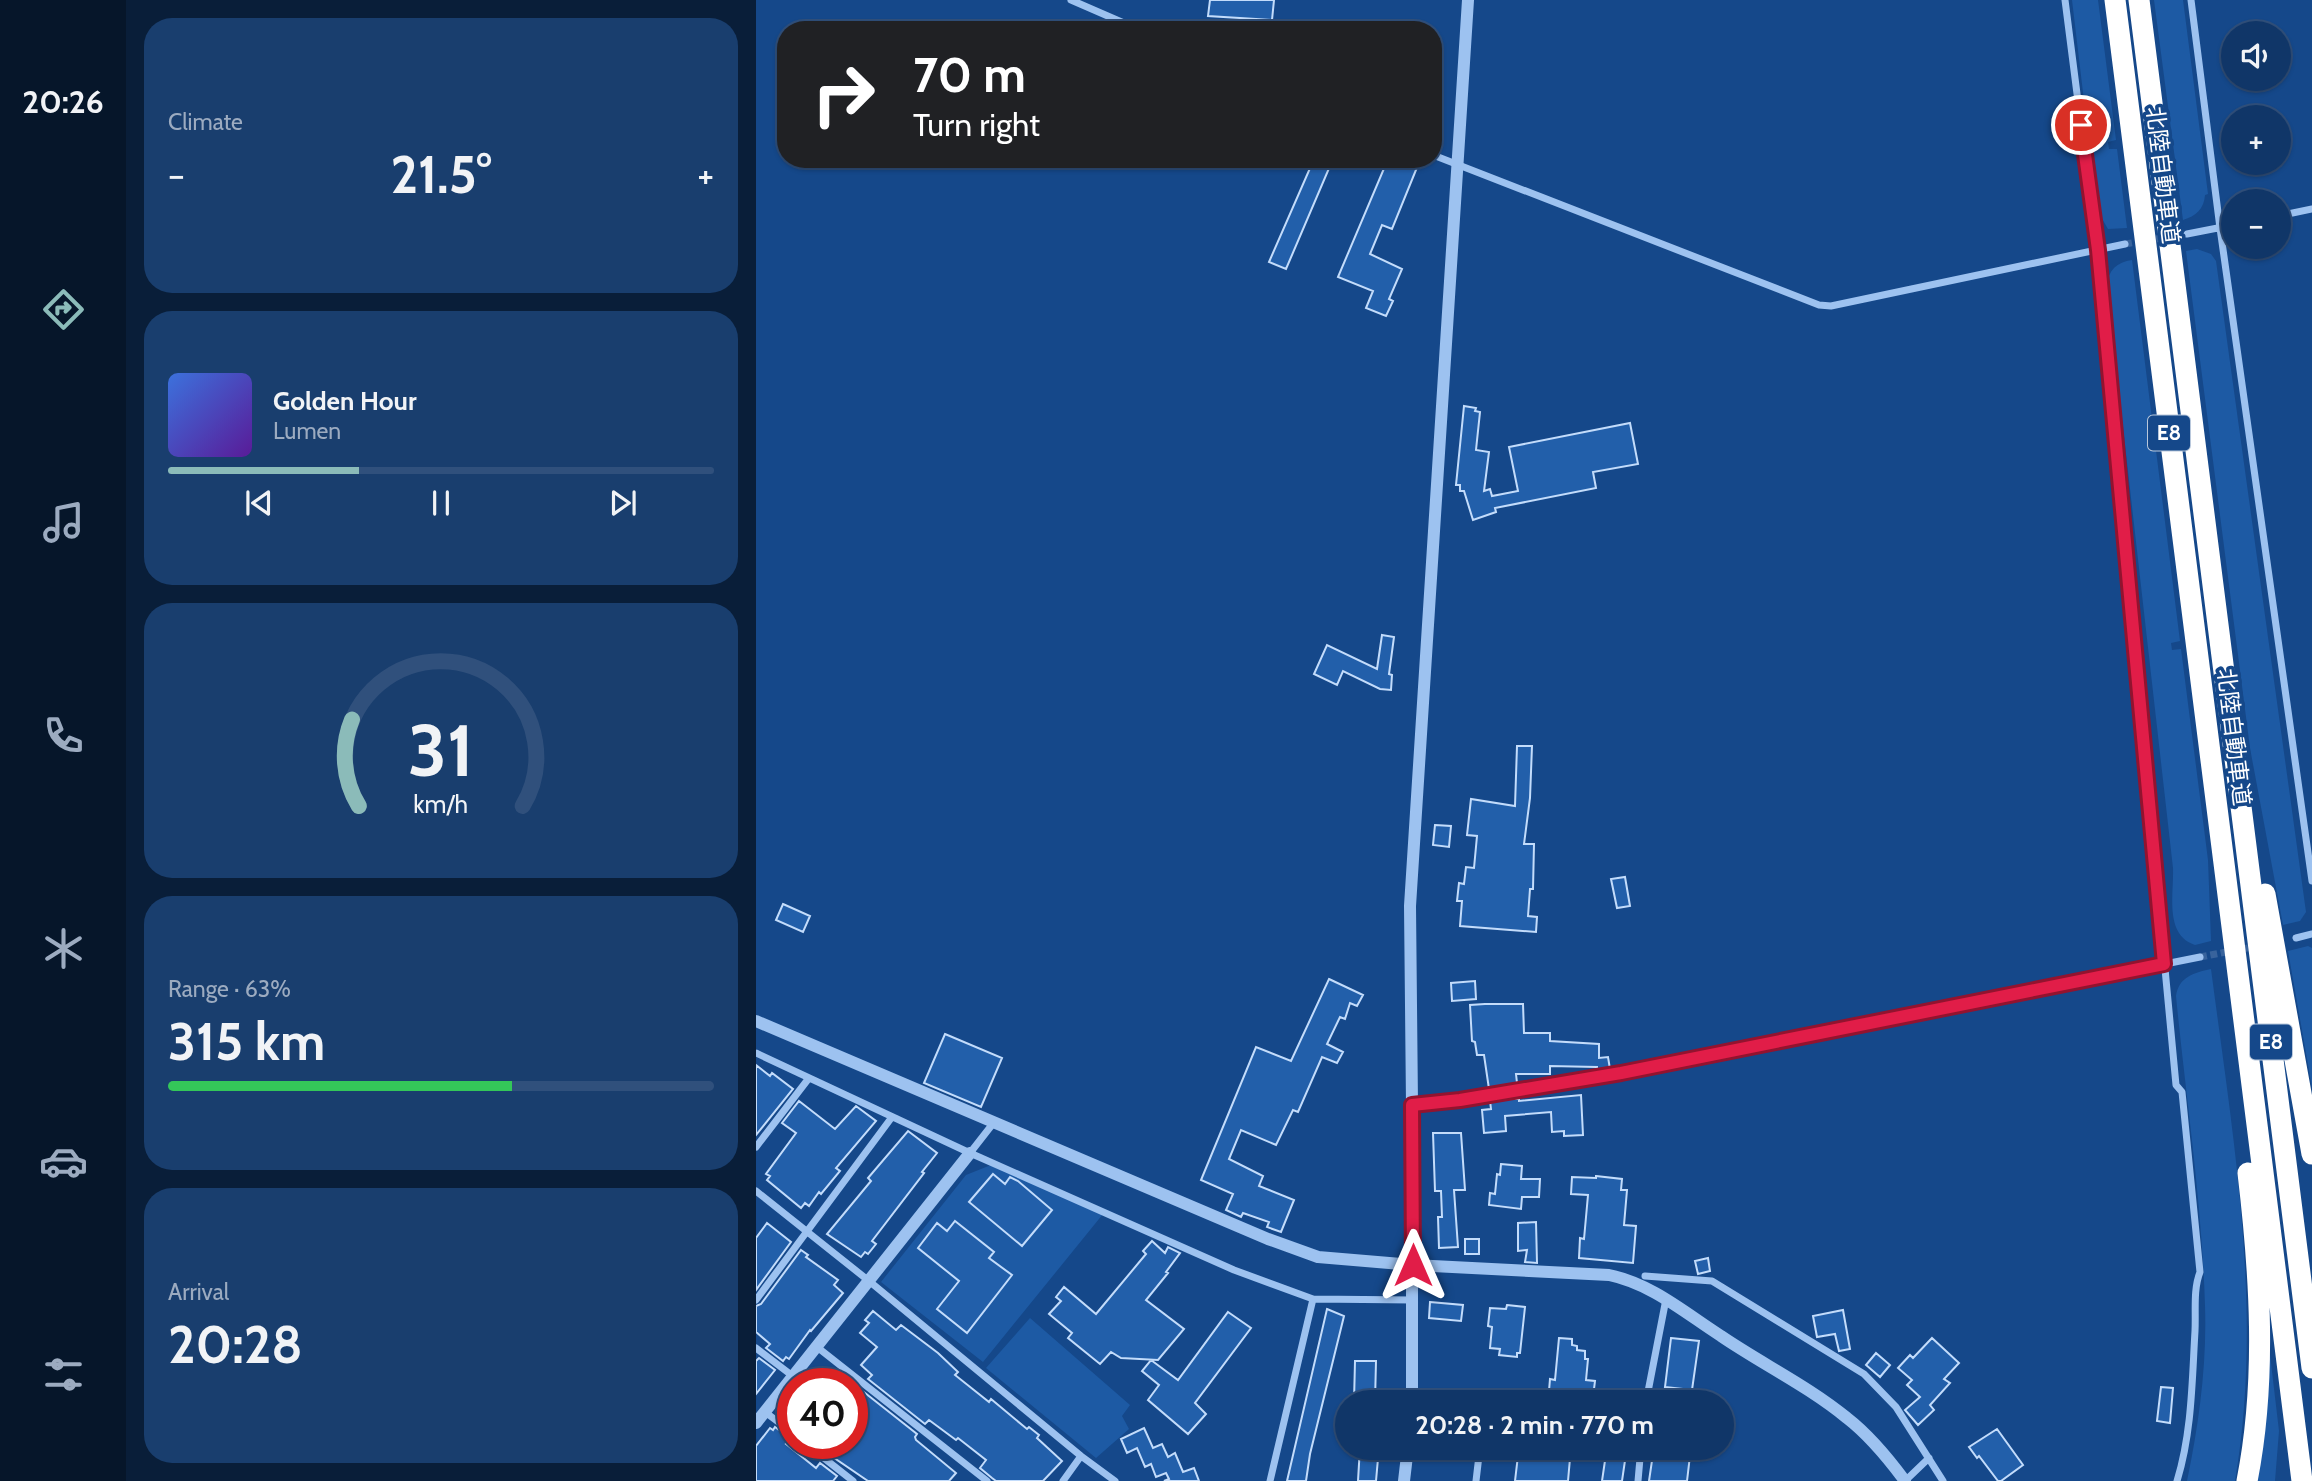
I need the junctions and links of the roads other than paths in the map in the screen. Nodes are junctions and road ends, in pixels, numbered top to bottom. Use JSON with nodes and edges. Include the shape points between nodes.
{"nodes":[{"id":1,"x":1071,"y":0,"type":"edge"},
{"id":2,"x":1468,"y":0,"type":"edge"},
{"id":3,"x":2066,"y":0,"type":"edge"},
{"id":4,"x":2115,"y":0,"type":"edge"},
{"id":5,"x":2139,"y":0,"type":"edge"},
{"id":6,"x":2191,"y":0,"type":"edge"},
{"id":7,"x":1119,"y":21,"type":"edge"},
{"id":8,"x":1442,"y":159,"type":"edge"},
{"id":9,"x":1457,"y":165,"type":"junction"},
{"id":10,"x":2312,"y":209,"type":"edge"},
{"id":11,"x":2291,"y":213,"type":"edge"},
{"id":12,"x":2220,"y":228,"type":"junction"},
{"id":13,"x":2187,"y":234,"type":"tunnel mouth"},
{"id":14,"x":2125,"y":244,"type":"tunnel mouth"},
{"id":15,"x":2098,"y":250,"type":"junction"},
{"id":16,"x":2230,"y":717,"type":"junction"},
{"id":17,"x":2224,"y":866,"type":"junction"},
{"id":18,"x":2312,"y":881,"type":"edge"},
{"id":19,"x":2312,"y":934,"type":"edge"},
{"id":20,"x":2296,"y":938,"type":"dead end"},
{"id":21,"x":2200,"y":957,"type":"tunnel mouth"},
{"id":22,"x":2164,"y":964,"type":"junction"},
{"id":23,"x":756,"y":1021,"type":"edge"},
{"id":24,"x":756,"y":1053,"type":"edge"},
{"id":25,"x":809,"y":1078,"type":"junction"},
{"id":26,"x":1412,"y":1105,"type":"junction"},
{"id":27,"x":892,"y":1117,"type":"junction"},
{"id":28,"x":995,"y":1121,"type":"junction"},
{"id":29,"x":756,"y":1147,"type":"edge"},
{"id":30,"x":970,"y":1153,"type":"junction"},
{"id":31,"x":2312,"y":1154,"type":"edge"},
{"id":32,"x":756,"y":1191,"type":"edge"},
{"id":33,"x":807,"y":1232,"type":"junction"},
{"id":34,"x":1413,"y":1265,"type":"junction"},
{"id":35,"x":1645,"y":1276,"type":"dead end"},
{"id":36,"x":869,"y":1281,"type":"junction"},
{"id":37,"x":1313,"y":1299,"type":"junction"},
{"id":38,"x":1666,"y":1299,"type":"junction"},
{"id":39,"x":756,"y":1300,"type":"edge"},
{"id":40,"x":1413,"y":1300,"type":"junction"},
{"id":41,"x":817,"y":1347,"type":"junction"},
{"id":42,"x":756,"y":1348,"type":"edge"},
{"id":43,"x":782,"y":1368,"type":"edge"},
{"id":44,"x":801,"y":1368,"type":"edge"},
{"id":45,"x":2312,"y":1368,"type":"edge"},
{"id":46,"x":1412,"y":1390,"type":"edge"},
{"id":47,"x":1648,"y":1390,"type":"edge"},
{"id":48,"x":777,"y":1398,"type":"edge"},
{"id":49,"x":765,"y":1412,"type":"junction"},
{"id":50,"x":777,"y":1421,"type":"edge"},
{"id":51,"x":756,"y":1423,"type":"edge"},
{"id":52,"x":2294,"y":1424,"type":"junction"},
{"id":53,"x":1081,"y":1456,"type":"junction"},
{"id":54,"x":1929,"y":1458,"type":"junction"},
{"id":55,"x":825,"y":1459,"type":"edge"},
{"id":56,"x":1406,"y":1460,"type":"edge"},
{"id":57,"x":1478,"y":1460,"type":"edge"},
{"id":58,"x":1640,"y":1460,"type":"edge"},
{"id":59,"x":853,"y":1481,"type":"edge"},
{"id":60,"x":988,"y":1481,"type":"edge"},
{"id":61,"x":1063,"y":1481,"type":"edge"},
{"id":62,"x":1115,"y":1481,"type":"edge"},
{"id":63,"x":1270,"y":1481,"type":"edge"},
{"id":64,"x":1404,"y":1481,"type":"edge"},
{"id":65,"x":1476,"y":1481,"type":"edge"},
{"id":66,"x":1638,"y":1481,"type":"edge"},
{"id":67,"x":1905,"y":1481,"type":"edge"},
{"id":68,"x":1943,"y":1481,"type":"edge"},
{"id":69,"x":2177,"y":1481,"type":"edge"},
{"id":70,"x":2247,"y":1481,"type":"edge"},
{"id":71,"x":2295,"y":1481,"type":"edge"},
{"id":72,"x":2302,"y":1481,"type":"edge"}],
"edges":[{"from":1,"to":7,"type":"street"},
{"from":2,"to":9,"type":"street"},
{"from":3,"to":15,"type":"street"},
{"from":4,"to":17,"type":"highway","name":"北陸自動車道","number":"E8"},
{"from":5,"to":16,"type":"highway","name":"北陸自動車道","number":"E8"},
{"from":6,"to":12,"type":"street"},
{"from":8,"to":9,"type":"street"},
{"from":9,"to":15,"type":"street","via":[[1819,305]]},
{"from":9,"to":26,"type":"street","via":[[1412,847]]},
{"from":10,"to":11,"type":"street"},
{"from":12,"to":13,"type":"street"},
{"from":12,"to":18,"type":"street"},
{"from":14,"to":15,"type":"street"},
{"from":15,"to":22,"type":"street"},
{"from":16,"to":31,"type":"highway"},
{"from":16,"to":45,"type":"highway","name":"北陸自動車道","number":"E8"},
{"from":17,"to":52,"type":"highway","name":"北陸自動車道","number":"E8"},
{"from":17,"to":70,"type":"highway","via":[[2220,940],[2258,1287],[2259,1379]]},
{"from":19,"to":20,"type":"street"},
{"from":21,"to":22,"type":"street"},
{"from":22,"to":26,"type":"street","via":[[1621,1073]]},
{"from":22,"to":69,"type":"street","via":[[2200,1272],[2190,1416]]},
{"from":23,"to":28,"type":"street"},
{"from":24,"to":25,"type":"street"},
{"from":25,"to":27,"type":"street"},
{"from":25,"to":29,"type":"street"},
{"from":26,"to":34,"type":"street"},
{"from":27,"to":30,"type":"street"},
{"from":27,"to":33,"type":"street"},
{"from":28,"to":30,"type":"street"},
{"from":28,"to":34,"type":"street","via":[[1318,1257]]},
{"from":30,"to":36,"type":"street"},
{"from":30,"to":37,"type":"street","via":[[1234,1270]]},
{"from":32,"to":33,"type":"street"},
{"from":33,"to":36,"type":"street"},
{"from":33,"to":39,"type":"street"},
{"from":34,"to":38,"type":"street","via":[[1609,1275],[1627,1278]]},
{"from":34,"to":40,"type":"street"},
{"from":35,"to":54,"type":"street","via":[[1712,1281],[1828,1350],[1864,1374],[1896,1407]]},
{"from":36,"to":41,"type":"street"},
{"from":36,"to":53,"type":"street"},
{"from":37,"to":40,"type":"street"},
{"from":37,"to":63,"type":"street"},
{"from":38,"to":47,"type":"street"},
{"from":38,"to":67,"type":"street","via":[[1848,1418]]},
{"from":40,"to":46,"type":"street"},
{"from":41,"to":44,"type":"street"},
{"from":41,"to":60,"type":"street"},
{"from":42,"to":43,"type":"street"},
{"from":48,"to":49,"type":"street"},
{"from":49,"to":50,"type":"street"},
{"from":49,"to":51,"type":"street"},
{"from":52,"to":71,"type":"highway"},
{"from":52,"to":72,"type":"highway","name":"北陸自動車道","number":"E8"},
{"from":53,"to":61,"type":"street"},
{"from":53,"to":62,"type":"street"},
{"from":54,"to":67,"type":"street"},
{"from":54,"to":68,"type":"street"},
{"from":55,"to":59,"type":"street"},
{"from":56,"to":64,"type":"street"},
{"from":57,"to":65,"type":"street"},
{"from":58,"to":66,"type":"street"}]}
